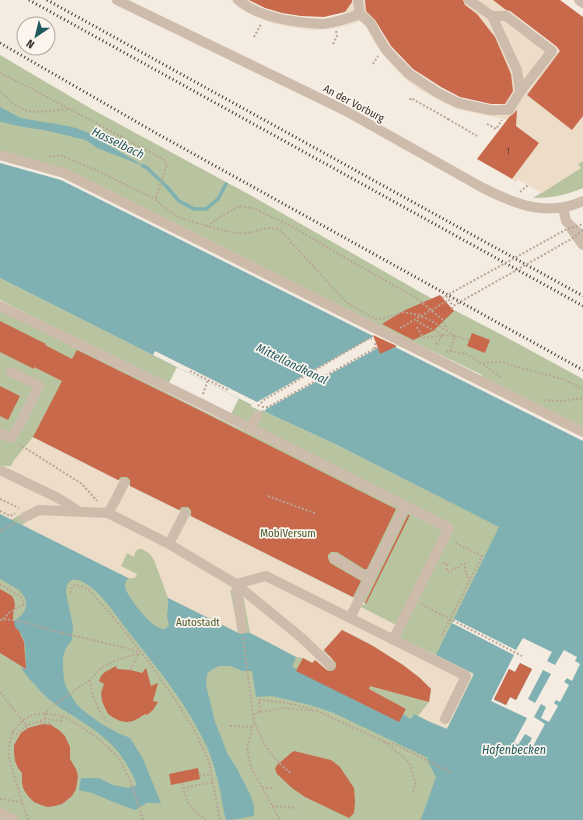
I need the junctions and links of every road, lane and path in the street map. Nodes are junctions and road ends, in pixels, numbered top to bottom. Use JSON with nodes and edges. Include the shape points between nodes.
{"nodes":[{"id":1,"x":117,"y":0,"type":"edge"},
{"id":2,"x":238,"y":0,"type":"edge"},
{"id":3,"x":358,"y":0,"type":"edge"},
{"id":4,"x":469,"y":0,"type":"edge"},
{"id":5,"x":579,"y":0,"type":"edge"},
{"id":6,"x":583,"y":3,"type":"edge"},
{"id":7,"x":360,"y":14,"type":"junction"},
{"id":8,"x":492,"y":16,"type":"junction"},
{"id":9,"x":262,"y":20,"type":"junction"},
{"id":10,"x":335,"y":29,"type":"junction"},
{"id":11,"x":254,"y":37,"type":"dead end"},
{"id":12,"x":334,"y":44,"type":"dead end"},
{"id":13,"x":382,"y":53,"type":"junction"},
{"id":14,"x":373,"y":64,"type":"dead end"},
{"id":15,"x":0,"y":73,"type":"edge"},
{"id":16,"x":0,"y":91,"type":"edge"},
{"id":17,"x":520,"y":92,"type":"junction"},
{"id":18,"x":410,"y":100,"type":"dead end"},
{"id":19,"x":70,"y":110,"type":"junction"},
{"id":20,"x":487,"y":124,"type":"dead end"},
{"id":21,"x":496,"y":129,"type":"dead end"},
{"id":22,"x":477,"y":136,"type":"dead end"},
{"id":23,"x":0,"y":155,"type":"edge"},
{"id":24,"x":528,"y":185,"type":"dead end"},
{"id":25,"x":518,"y":193,"type":"dead end"},
{"id":26,"x":583,"y":201,"type":"edge"},
{"id":27,"x":563,"y":208,"type":"junction"},
{"id":28,"x":566,"y":221,"type":"junction"},
{"id":29,"x":583,"y":224,"type":"edge"},
{"id":30,"x":207,"y":226,"type":"junction"},
{"id":31,"x":583,"y":230,"type":"edge"},
{"id":32,"x":583,"y":235,"type":"edge"},
{"id":33,"x":583,"y":245,"type":"edge"},
{"id":34,"x":446,"y":296,"type":"junction"},
{"id":35,"x":442,"y":298,"type":"dead end"},
{"id":36,"x":449,"y":300,"type":"junction"},
{"id":37,"x":0,"y":306,"type":"edge"},
{"id":38,"x":452,"y":306,"type":"junction"},
{"id":39,"x":452,"y":309,"type":"dead end"},
{"id":40,"x":417,"y":327,"type":"dead end"},
{"id":41,"x":448,"y":332,"type":"junction"},
{"id":42,"x":443,"y":335,"type":"junction"},
{"id":43,"x":455,"y":336,"type":"junction"},
{"id":44,"x":469,"y":340,"type":"dead end"},
{"id":45,"x":378,"y":348,"type":"dead end"},
{"id":46,"x":374,"y":349,"type":"junction"},
{"id":47,"x":450,"y":351,"type":"junction"},
{"id":48,"x":429,"y":355,"type":"junction"},
{"id":49,"x":481,"y":363,"type":"junction"},
{"id":50,"x":190,"y":371,"type":"dead end"},
{"id":51,"x":11,"y":372,"type":"dead end"},
{"id":52,"x":208,"y":380,"type":"junction"},
{"id":53,"x":504,"y":380,"type":"dead end"},
{"id":54,"x":583,"y":389,"type":"edge"},
{"id":55,"x":228,"y":390,"type":"dead end"},
{"id":56,"x":204,"y":392,"type":"dead end"},
{"id":57,"x":583,"y":398,"type":"edge"},
{"id":58,"x":543,"y":400,"type":"dead end"},
{"id":59,"x":257,"y":416,"type":"dead end"},
{"id":60,"x":251,"y":428,"type":"junction"},
{"id":61,"x":583,"y":432,"type":"edge"},
{"id":62,"x":0,"y":433,"type":"edge"},
{"id":63,"x":11,"y":438,"type":"junction"},
{"id":64,"x":0,"y":470,"type":"edge"},
{"id":65,"x":124,"y":483,"type":"dead end"},
{"id":66,"x":268,"y":496,"type":"dead end"},
{"id":67,"x":0,"y":499,"type":"edge"},
{"id":68,"x":405,"y":506,"type":"junction"},
{"id":69,"x":0,"y":511,"type":"edge"},
{"id":70,"x":79,"y":512,"type":"junction"},
{"id":71,"x":32,"y":513,"type":"junction"},
{"id":72,"x":108,"y":513,"type":"junction"},
{"id":73,"x":185,"y":513,"type":"dead end"},
{"id":74,"x":317,"y":514,"type":"dead end"},
{"id":75,"x":10,"y":516,"type":"dead end"},
{"id":76,"x":0,"y":531,"type":"edge"},
{"id":77,"x":444,"y":538,"type":"junction"},
{"id":78,"x":169,"y":544,"type":"junction"},
{"id":79,"x":334,"y":558,"type":"dead end"},
{"id":80,"x":445,"y":563,"type":"dead end"},
{"id":81,"x":371,"y":576,"type":"junction"},
{"id":82,"x":470,"y":579,"type":"junction"},
{"id":83,"x":0,"y":584,"type":"edge"},
{"id":84,"x":236,"y":584,"type":"junction"},
{"id":85,"x":71,"y":593,"type":"dead end"},
{"id":86,"x":423,"y":605,"type":"dead end"},
{"id":87,"x":350,"y":618,"type":"junction"},
{"id":88,"x":450,"y":619,"type":"junction"},
{"id":89,"x":1,"y":620,"type":"edge"},
{"id":90,"x":242,"y":629,"type":"joint"},
{"id":91,"x":442,"y":635,"type":"dead end"},
{"id":92,"x":393,"y":640,"type":"junction"},
{"id":93,"x":140,"y":652,"type":"junction"},
{"id":94,"x":522,"y":656,"type":"dead end"},
{"id":95,"x":330,"y":665,"type":"dead end"},
{"id":96,"x":130,"y":670,"type":"dead end"},
{"id":97,"x":90,"y":680,"type":"junction"},
{"id":98,"x":0,"y":692,"type":"edge"},
{"id":99,"x":317,"y":711,"type":"junction"},
{"id":100,"x":260,"y":712,"type":"junction"},
{"id":101,"x":45,"y":713,"type":"junction"},
{"id":102,"x":253,"y":714,"type":"junction"},
{"id":103,"x":62,"y":716,"type":"junction"},
{"id":104,"x":45,"y":719,"type":"junction"},
{"id":105,"x":445,"y":719,"type":"dead end"},
{"id":106,"x":23,"y":720,"type":"junction"},
{"id":107,"x":106,"y":721,"type":"dead end"},
{"id":108,"x":254,"y":722,"type":"junction"},
{"id":109,"x":36,"y":724,"type":"junction"},
{"id":110,"x":26,"y":725,"type":"junction"},
{"id":111,"x":51,"y":725,"type":"dead end"},
{"id":112,"x":230,"y":726,"type":"dead end"},
{"id":113,"x":253,"y":727,"type":"junction"},
{"id":114,"x":12,"y":732,"type":"junction"},
{"id":115,"x":383,"y":741,"type":"junction"},
{"id":116,"x":452,"y":773,"type":"dead end"},
{"id":117,"x":211,"y":774,"type":"junction"},
{"id":118,"x":292,"y":774,"type":"dead end"},
{"id":119,"x":200,"y":776,"type":"dead end"},
{"id":120,"x":213,"y":782,"type":"junction"},
{"id":121,"x":182,"y":783,"type":"dead end"},
{"id":122,"x":261,"y":787,"type":"junction"},
{"id":123,"x":183,"y":788,"type":"junction"},
{"id":124,"x":274,"y":789,"type":"dead end"},
{"id":125,"x":413,"y":794,"type":"dead end"},
{"id":126,"x":0,"y":799,"type":"edge"},
{"id":127,"x":22,"y":802,"type":"junction"},
{"id":128,"x":272,"y":806,"type":"junction"},
{"id":129,"x":297,"y":808,"type":"dead end"},
{"id":130,"x":0,"y":813,"type":"edge"},
{"id":131,"x":14,"y":820,"type":"edge"},
{"id":132,"x":28,"y":820,"type":"edge"},
{"id":133,"x":143,"y":820,"type":"edge"},
{"id":134,"x":206,"y":820,"type":"edge"},
{"id":135,"x":220,"y":820,"type":"edge"},
{"id":136,"x":280,"y":820,"type":"edge"}],
"edges":[{"from":1,"to":27,"type":"street","name":"An der Vorburg","via":[[344,110],[507,200],[526,206]]},
{"from":2,"to":9,"type":"street"},
{"from":3,"to":7,"type":"street"},
{"from":4,"to":8,"type":"street"},
{"from":5,"to":6,"type":"street"},
{"from":7,"to":10,"type":"street","via":[[344,20]]},
{"from":7,"to":13,"type":"street","via":[[370,23]]},
{"from":8,"to":17,"type":"street","via":[[517,70]]},
{"from":8,"to":17,"type":"street","via":[[506,16],[552,51]]},
{"from":9,"to":10,"type":"street","via":[[322,24]]},
{"from":9,"to":11,"type":"path"},
{"from":10,"to":12,"type":"path"},
{"from":13,"to":14,"type":"path"},
{"from":13,"to":17,"type":"street","via":[[437,96],[458,103],[490,110],[509,110]]},
{"from":15,"to":19,"type":"path"},
{"from":16,"to":19,"type":"path","via":[[25,110]]},
{"from":18,"to":22,"type":"path","via":[[411,98]]},
{"from":19,"to":30,"type":"path","via":[[163,159],[167,164],[155,199],[180,218]]},
{"from":20,"to":21,"type":"path"},
{"from":23,"to":48,"type":"street","via":[[64,173]]},
{"from":24,"to":25,"type":"path"},
{"from":26,"to":27,"type":"street","name":"An der Vorburg"},
{"from":27,"to":28,"type":"street"},
{"from":28,"to":32,"type":"street"},
{"from":28,"to":33,"type":"street"},
{"from":29,"to":34,"type":"path","bridge":true,"via":[[567,229]]},
{"from":30,"to":41,"type":"path","via":[[247,233],[279,229],[346,302],[376,319],[403,312],[432,321]]},
{"from":30,"to":41,"type":"path","via":[[240,206],[255,209],[295,228],[416,297],[442,319]]},
{"from":31,"to":38,"type":"path","bridge":true},
{"from":34,"to":35,"type":"path","bridge":true},
{"from":34,"to":36,"type":"path","bridge":true},
{"from":36,"to":38,"type":"path"},
{"from":36,"to":42,"type":"path","via":[[417,320]]},
{"from":37,"to":60,"type":"street","via":[[170,392],[232,422]]},
{"from":38,"to":39,"type":"path","bridge":true},
{"from":40,"to":42,"type":"path","via":[[423,338]]},
{"from":41,"to":43,"type":"path"},
{"from":42,"to":43,"type":"path"},
{"from":42,"to":48,"type":"path"},
{"from":43,"to":44,"type":"path"},
{"from":43,"to":47,"type":"path"},
{"from":45,"to":46,"type":"path"},
{"from":46,"to":46,"type":"path","via":[[377,341],[368,339],[264,400],[256,408],[268,407]]},
{"from":47,"to":48,"type":"path"},
{"from":47,"to":49,"type":"path","via":[[467,354]]},
{"from":48,"to":61,"type":"street"},
{"from":49,"to":53,"type":"path"},
{"from":49,"to":54,"type":"path","via":[[500,362],[532,370],[565,380]]},
{"from":50,"to":52,"type":"path"},
{"from":51,"to":63,"type":"street","via":[[39,386]]},
{"from":52,"to":55,"type":"path"},
{"from":52,"to":56,"type":"path"},
{"from":57,"to":58,"type":"path"},
{"from":59,"to":60,"type":"street"},
{"from":60,"to":68,"type":"street"},
{"from":62,"to":63,"type":"street"},
{"from":63,"to":72,"type":"path","via":[[82,484]]},
{"from":64,"to":70,"type":"street","via":[[58,498]]},
{"from":65,"to":72,"type":"street"},
{"from":66,"to":74,"type":"path"},
{"from":67,"to":71,"type":"path"},
{"from":68,"to":77,"type":"street","via":[[449,528]]},
{"from":68,"to":81,"type":"street"},
{"from":69,"to":75,"type":"path"},
{"from":70,"to":71,"type":"street"},
{"from":70,"to":72,"type":"street"},
{"from":71,"to":76,"type":"path"},
{"from":72,"to":78,"type":"street"},
{"from":73,"to":78,"type":"street"},
{"from":77,"to":82,"type":"path","via":[[482,556]]},
{"from":77,"to":92,"type":"street"},
{"from":78,"to":84,"type":"street"},
{"from":79,"to":81,"type":"street","via":[[362,575]]},
{"from":80,"to":82,"type":"path","via":[[449,572],[465,564],[464,571]]},
{"from":81,"to":87,"type":"street"},
{"from":82,"to":88,"type":"path"},
{"from":83,"to":89,"type":"path","via":[[20,596],[24,602]]},
{"from":84,"to":87,"type":"street","via":[[266,576]]},
{"from":84,"to":90,"type":"street"},
{"from":84,"to":95,"type":"street","via":[[303,639]]},
{"from":85,"to":93,"type":"path","via":[[75,585],[89,590]]},
{"from":86,"to":88,"type":"path"},
{"from":87,"to":92,"type":"street"},
{"from":88,"to":91,"type":"path"},
{"from":88,"to":94,"type":"path"},
{"from":89,"to":93,"type":"path","via":[[12,620]]},
{"from":90,"to":102,"type":"path"},
{"from":92,"to":105,"type":"street","via":[[466,676]]},
{"from":93,"to":96,"type":"path"},
{"from":93,"to":97,"type":"path","via":[[101,668]]},
{"from":93,"to":117,"type":"path","via":[[195,731],[209,762]]},
{"from":97,"to":101,"type":"path","via":[[52,705]]},
{"from":97,"to":107,"type":"path","via":[[98,709]]},
{"from":98,"to":106,"type":"path"},
{"from":99,"to":100,"type":"path","via":[[284,708]]},
{"from":99,"to":100,"type":"path","via":[[289,703],[259,700]]},
{"from":99,"to":115,"type":"path"},
{"from":100,"to":102,"type":"path"},
{"from":101,"to":103,"type":"path"},
{"from":101,"to":104,"type":"path"},
{"from":101,"to":106,"type":"path"},
{"from":102,"to":108,"type":"path"},
{"from":103,"to":104,"type":"path","via":[[61,721]]},
{"from":103,"to":133,"type":"path","via":[[102,741],[119,758]]},
{"from":104,"to":109,"type":"path"},
{"from":106,"to":110,"type":"path"},
{"from":106,"to":114,"type":"path"},
{"from":108,"to":113,"type":"path"},
{"from":108,"to":118,"type":"path","via":[[276,760]]},
{"from":109,"to":110,"type":"path"},
{"from":109,"to":111,"type":"path","via":[[44,722]]},
{"from":110,"to":114,"type":"path","via":[[17,734]]},
{"from":112,"to":113,"type":"path"},
{"from":113,"to":122,"type":"path","via":[[247,748],[251,768]]},
{"from":114,"to":127,"type":"path","via":[[8,751]]},
{"from":115,"to":116,"type":"path","via":[[395,744]]},
{"from":115,"to":125,"type":"path","via":[[411,766],[415,783]]},
{"from":117,"to":119,"type":"path"},
{"from":117,"to":120,"type":"path"},
{"from":120,"to":123,"type":"path"},
{"from":120,"to":135,"type":"path"},
{"from":121,"to":123,"type":"path"},
{"from":122,"to":124,"type":"path"},
{"from":122,"to":128,"type":"path"},
{"from":123,"to":134,"type":"path","via":[[193,810]]},
{"from":126,"to":127,"type":"path"},
{"from":127,"to":132,"type":"path"},
{"from":128,"to":129,"type":"path"},
{"from":128,"to":136,"type":"path"},
{"from":130,"to":131,"type":"street"}]}
